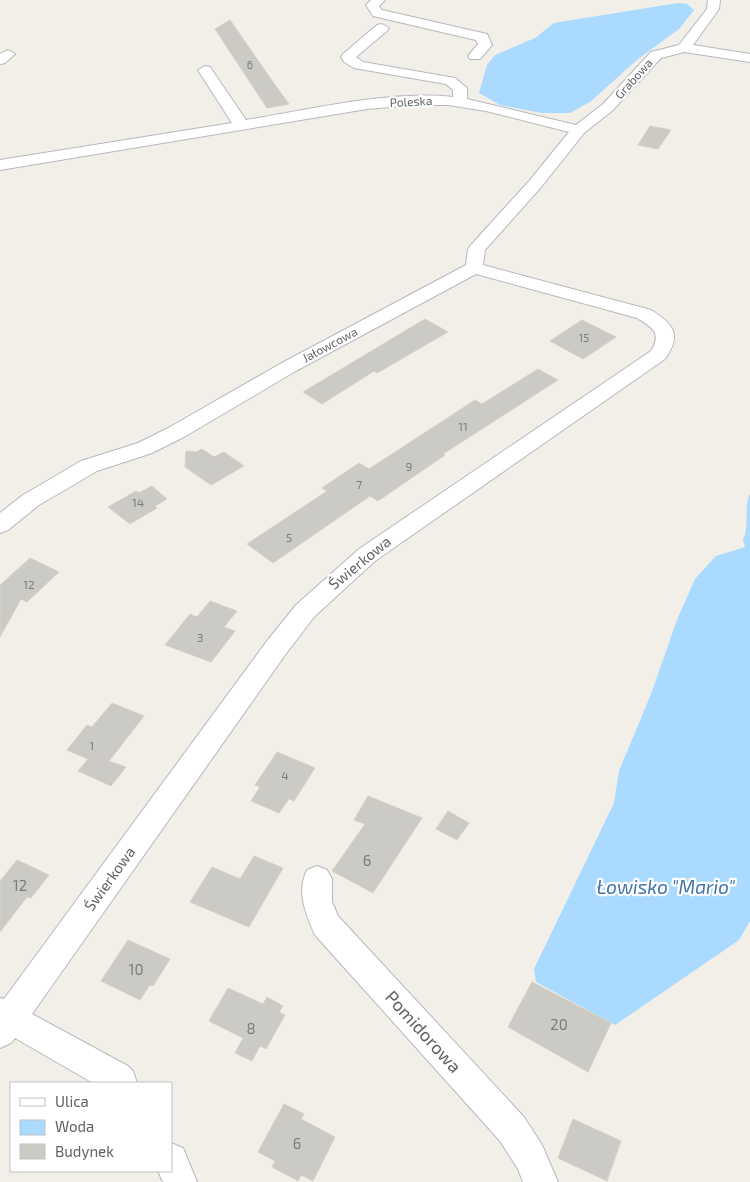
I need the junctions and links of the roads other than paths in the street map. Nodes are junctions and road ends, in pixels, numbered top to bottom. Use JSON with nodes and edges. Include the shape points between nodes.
{"nodes":[{"id":1,"x":379,"y":0,"type":"edge"},
{"id":2,"x":714,"y":0,"type":"edge"},
{"id":3,"x":382,"y":28,"type":"dead end"},
{"id":4,"x":684,"y":48,"type":"junction"},
{"id":5,"x":475,"y":56,"type":"dead end"},
{"id":6,"x":750,"y":58,"type":"edge"},
{"id":7,"x":205,"y":70,"type":"dead end"},
{"id":8,"x":460,"y":103,"type":"junction"},
{"id":9,"x":242,"y":126,"type":"junction"},
{"id":10,"x":579,"y":130,"type":"junction"},
{"id":11,"x":0,"y":164,"type":"edge"},
{"id":12,"x":474,"y":268,"type":"junction"},
{"id":13,"x":0,"y":525,"type":"edge"},
{"id":14,"x":317,"y":879,"type":"dead end"},
{"id":15,"x":4,"y":1020,"type":"edge"},
{"id":16,"x":121,"y":1082,"type":"edge"},
{"id":17,"x":172,"y":1162,"type":"edge"},
{"id":18,"x":180,"y":1182,"type":"edge"},
{"id":19,"x":542,"y":1182,"type":"edge"}],
"edges":[{"from":1,"to":5,"type":"street","via":[[372,5],[378,13],[482,37],[485,45]]},
{"from":2,"to":4,"type":"street","via":[[713,9]]},
{"from":3,"to":8,"type":"street","via":[[348,56],[349,59],[359,65],[450,81],[460,88]]},
{"from":4,"to":6,"type":"street","name":"Grabowa"},
{"from":4,"to":10,"type":"street","name":"Grabowa","via":[[656,55],[608,107]]},
{"from":7,"to":9,"type":"street"},
{"from":8,"to":9,"type":"street","name":"Poleska","via":[[429,100],[367,105]]},
{"from":8,"to":10,"type":"street","name":"Poleska"},
{"from":9,"to":11,"type":"street","name":"Poleska"},
{"from":10,"to":12,"type":"street","via":[[477,249]]},
{"from":12,"to":13,"type":"street","name":"Jałowcowa","via":[[287,368],[177,432],[145,448],[89,466],[31,500]]},
{"from":12,"to":15,"type":"street","name":"Świerkowa","via":[[644,314],[660,324],[666,335],[665,344],[658,355],[367,555],[304,612]]},
{"from":14,"to":19,"type":"street","name":"Pomidorowa","via":[[316,902],[326,926],[512,1129]]},
{"from":15,"to":16,"type":"street"},
{"from":17,"to":18,"type":"street"}]}
